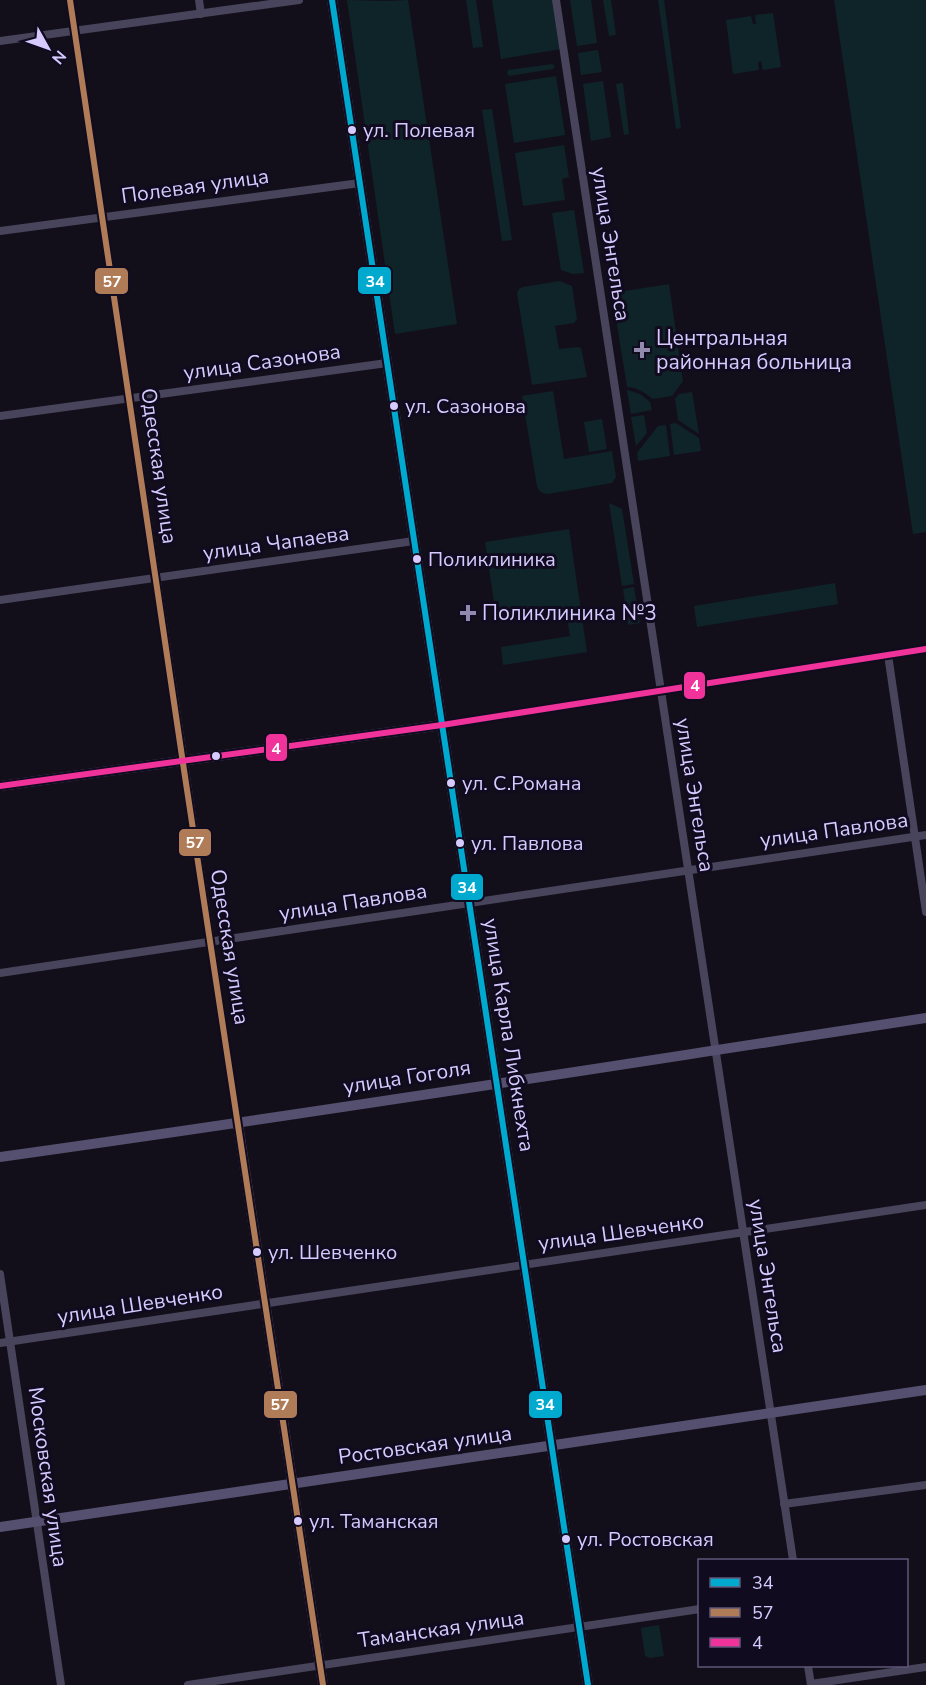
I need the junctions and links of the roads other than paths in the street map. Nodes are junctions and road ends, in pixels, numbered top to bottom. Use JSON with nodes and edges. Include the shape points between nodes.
{"nodes":[{"id":1,"x":70,"y":0,"type":"edge"},
{"id":2,"x":199,"y":0,"type":"edge"},
{"id":3,"x":299,"y":0,"type":"edge"},
{"id":4,"x":332,"y":0,"type":"edge"},
{"id":5,"x":556,"y":0,"type":"edge"},
{"id":6,"x":201,"y":14,"type":"junction"},
{"id":7,"x":75,"y":31,"type":"junction"},
{"id":8,"x":0,"y":41,"type":"edge"},
{"id":9,"x":360,"y":183,"type":"junction"},
{"id":10,"x":102,"y":217,"type":"junction"},
{"id":11,"x":0,"y":231,"type":"edge"},
{"id":12,"x":387,"y":363,"type":"junction"},
{"id":13,"x":129,"y":398,"type":"junction"},
{"id":14,"x":0,"y":417,"type":"edge"},
{"id":15,"x":414,"y":541,"type":"junction"},
{"id":16,"x":156,"y":579,"type":"junction"},
{"id":17,"x":0,"y":600,"type":"edge"},
{"id":18,"x":926,"y":649,"type":"edge"},
{"id":19,"x":888,"y":655,"type":"junction"},
{"id":20,"x":661,"y":690,"type":"junction"},
{"id":21,"x":442,"y":725,"type":"junction"},
{"id":22,"x":182,"y":760,"type":"junction"},
{"id":23,"x":0,"y":786,"type":"edge"},
{"id":24,"x":926,"y":835,"type":"edge"},
{"id":25,"x":915,"y":837,"type":"junction"},
{"id":26,"x":688,"y":870,"type":"junction"},
{"id":27,"x":469,"y":902,"type":"junction"},
{"id":28,"x":926,"y":912,"type":"edge"},
{"id":29,"x":210,"y":941,"type":"junction"},
{"id":30,"x":0,"y":973,"type":"edge"},
{"id":31,"x":926,"y":1018,"type":"edge"},
{"id":32,"x":716,"y":1050,"type":"junction"},
{"id":33,"x":496,"y":1083,"type":"junction"},
{"id":34,"x":238,"y":1124,"type":"junction"},
{"id":35,"x":0,"y":1157,"type":"edge"},
{"id":36,"x":926,"y":1205,"type":"edge"},
{"id":37,"x":744,"y":1232,"type":"junction"},
{"id":38,"x":524,"y":1265,"type":"junction"},
{"id":39,"x":0,"y":1274,"type":"edge"},
{"id":40,"x":265,"y":1303,"type":"junction"},
{"id":41,"x":10,"y":1341,"type":"junction"},
{"id":42,"x":0,"y":1343,"type":"edge"},
{"id":43,"x":926,"y":1390,"type":"edge"},
{"id":44,"x":771,"y":1413,"type":"junction"},
{"id":45,"x":551,"y":1446,"type":"junction"},
{"id":46,"x":292,"y":1484,"type":"junction"},
{"id":47,"x":926,"y":1485,"type":"edge"},
{"id":48,"x":784,"y":1504,"type":"junction"},
{"id":49,"x":37,"y":1521,"type":"junction"},
{"id":50,"x":0,"y":1527,"type":"edge"},
{"id":51,"x":793,"y":1559,"type":"edge"},
{"id":52,"x":698,"y":1609,"type":"edge"},
{"id":53,"x":579,"y":1627,"type":"junction"},
{"id":54,"x":320,"y":1665,"type":"junction"},
{"id":55,"x":808,"y":1667,"type":"edge"},
{"id":56,"x":926,"y":1667,"type":"edge"},
{"id":57,"x":811,"y":1684,"type":"edge"},
{"id":58,"x":61,"y":1685,"type":"edge"},
{"id":59,"x":188,"y":1685,"type":"edge"},
{"id":60,"x":323,"y":1685,"type":"edge"},
{"id":61,"x":588,"y":1685,"type":"edge"}],
"edges":[{"from":1,"to":7,"type":"street","name":"Одесская улица"},
{"from":2,"to":6,"type":"street"},
{"from":3,"to":6,"type":"street"},
{"from":4,"to":9,"type":"street","name":"улица Карла Либкнехта"},
{"from":5,"to":20,"type":"street","name":"улица Энгельса"},
{"from":6,"to":7,"type":"street"},
{"from":7,"to":8,"type":"street"},
{"from":7,"to":10,"type":"street","name":"Одесская улица"},
{"from":9,"to":10,"type":"street","name":"Полевая улица"},
{"from":9,"to":12,"type":"street","name":"улица Карла Либкнехта"},
{"from":10,"to":11,"type":"street","name":"Полевая улица"},
{"from":10,"to":13,"type":"street","name":"Одесская улица"},
{"from":12,"to":13,"type":"street","name":"улица Сазонова"},
{"from":12,"to":15,"type":"street","name":"улица Карла Либкнехта"},
{"from":13,"to":14,"type":"street","name":"улица Сазонова"},
{"from":13,"to":16,"type":"street","name":"Одесская улица"},
{"from":15,"to":16,"type":"street","name":"улица Чапаева"},
{"from":15,"to":21,"type":"street","name":"улица Карла Либкнехта"},
{"from":16,"to":17,"type":"street","name":"улица Чапаева"},
{"from":16,"to":22,"type":"street","name":"Одесская улица"},
{"from":18,"to":19,"type":"street"},
{"from":19,"to":20,"type":"street"},
{"from":19,"to":25,"type":"street"},
{"from":20,"to":21,"type":"street"},
{"from":20,"to":26,"type":"street","name":"улица Энгельса"},
{"from":21,"to":22,"type":"street"},
{"from":21,"to":27,"type":"street","name":"улица Карла Либкнехта"},
{"from":22,"to":23,"type":"street"},
{"from":22,"to":29,"type":"street","name":"Одесская улица"},
{"from":24,"to":25,"type":"street","name":"улица Павлова"},
{"from":25,"to":26,"type":"street","name":"улица Павлова"},
{"from":25,"to":28,"type":"street"},
{"from":26,"to":27,"type":"street","name":"улица Павлова"},
{"from":26,"to":32,"type":"street","name":"улица Энгельса"},
{"from":27,"to":29,"type":"street","name":"улица Павлова"},
{"from":27,"to":33,"type":"street","name":"улица Карла Либкнехта"},
{"from":29,"to":30,"type":"street","name":"улица Павлова"},
{"from":29,"to":34,"type":"street","name":"Одесская улица"},
{"from":31,"to":32,"type":"street","name":"улица Гоголя"},
{"from":32,"to":33,"type":"street","name":"улица Гоголя"},
{"from":32,"to":37,"type":"street","name":"улица Энгельса"},
{"from":33,"to":34,"type":"street","name":"улица Гоголя"},
{"from":33,"to":38,"type":"street","name":"улица Карла Либкнехта"},
{"from":34,"to":35,"type":"street","name":"улица Гоголя"},
{"from":34,"to":40,"type":"street","name":"Одесская улица"},
{"from":36,"to":37,"type":"street","name":"улица Шевченко"},
{"from":37,"to":38,"type":"street","name":"улица Шевченко"},
{"from":37,"to":44,"type":"street","name":"улица Энгельса"},
{"from":38,"to":40,"type":"street","name":"улица Шевченко"},
{"from":38,"to":45,"type":"street","name":"улица Карла Либкнехта"},
{"from":39,"to":41,"type":"street","name":"Московская улица"},
{"from":40,"to":41,"type":"street","name":"улица Шевченко"},
{"from":40,"to":46,"type":"street","name":"Одесская улица"},
{"from":41,"to":42,"type":"street","name":"улица Шевченко"},
{"from":41,"to":49,"type":"street","name":"Московская улица"},
{"from":43,"to":44,"type":"street","name":"Ростовская улица"},
{"from":44,"to":45,"type":"street","name":"Ростовская улица"},
{"from":44,"to":48,"type":"street","name":"улица Энгельса"},
{"from":45,"to":46,"type":"street","name":"Ростовская улица"},
{"from":45,"to":53,"type":"street","name":"улица Карла Либкнехта"},
{"from":46,"to":49,"type":"street","name":"Ростовская улица"},
{"from":46,"to":54,"type":"street","name":"Одесская улица"},
{"from":47,"to":48,"type":"street"},
{"from":48,"to":51,"type":"street","name":"улица Энгельса"},
{"from":49,"to":50,"type":"street","name":"Ростовская улица"},
{"from":49,"to":58,"type":"street","name":"Московская улица"},
{"from":52,"to":53,"type":"street","name":"Таманская улица"},
{"from":53,"to":54,"type":"street","name":"Таманская улица"},
{"from":53,"to":61,"type":"street","name":"улица Карла Либкнехта"},
{"from":54,"to":59,"type":"street","name":"Таманская улица"},
{"from":54,"to":60,"type":"street","name":"Одесская улица"},
{"from":55,"to":57,"type":"street"},
{"from":56,"to":57,"type":"street"}]}
